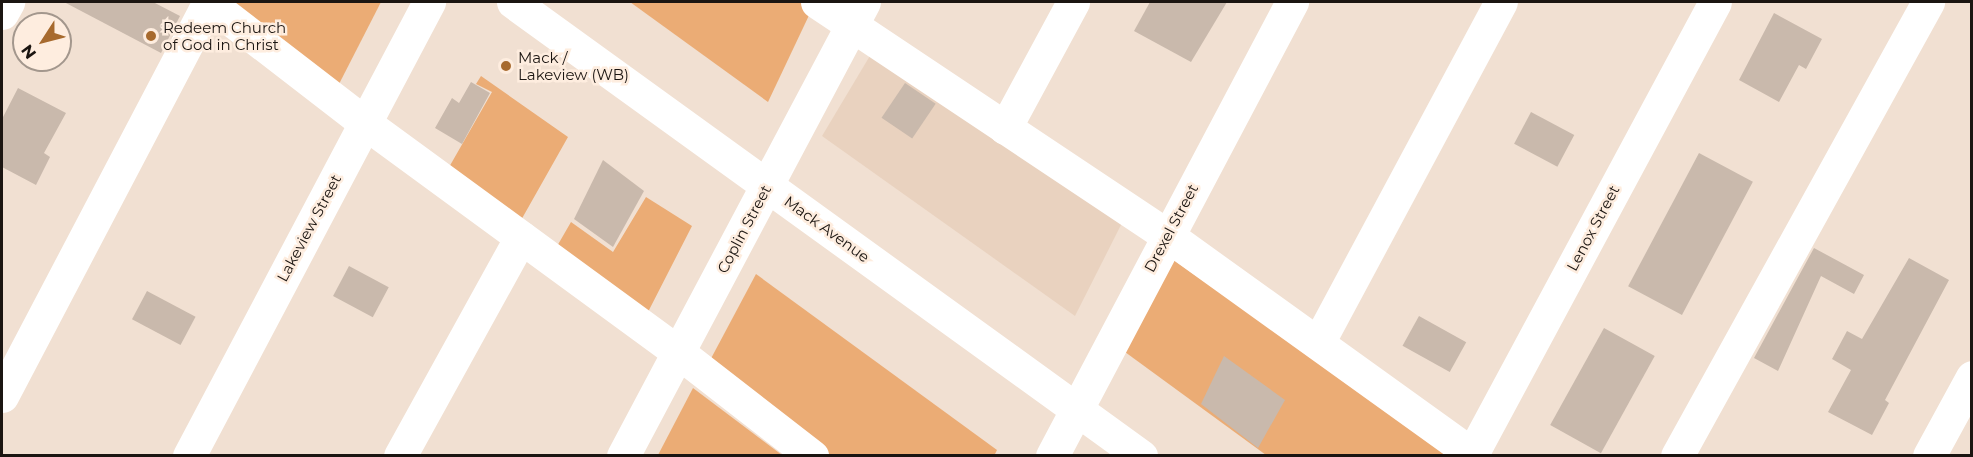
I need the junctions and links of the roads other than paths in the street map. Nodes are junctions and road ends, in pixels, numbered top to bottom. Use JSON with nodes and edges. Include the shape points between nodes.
{"nodes":[{"id":1,"x":8,"y":2,"type":"edge"},
{"id":2,"x":209,"y":2,"type":"edge"},
{"id":3,"x":429,"y":2,"type":"edge"},
{"id":4,"x":513,"y":2,"type":"edge"},
{"id":5,"x":817,"y":2,"type":"edge"},
{"id":6,"x":1073,"y":2,"type":"edge"},
{"id":7,"x":1292,"y":2,"type":"edge"},
{"id":8,"x":1501,"y":2,"type":"edge"},
{"id":9,"x":1715,"y":2,"type":"edge"},
{"id":10,"x":1928,"y":2,"type":"edge"},
{"id":11,"x":2,"y":13,"type":"edge"},
{"id":12,"x":858,"y":14,"type":"edge"},
{"id":13,"x":365,"y":123,"type":"junction"},
{"id":14,"x":1005,"y":128,"type":"junction"},
{"id":15,"x":767,"y":185,"type":"junction"},
{"id":16,"x":1167,"y":235,"type":"junction"},
{"id":17,"x":521,"y":237,"type":"junction"},
{"id":18,"x":1318,"y":343,"type":"junction"},
{"id":19,"x":678,"y":352,"type":"junction"},
{"id":20,"x":1971,"y":377,"type":"edge"},
{"id":21,"x":2,"y":396,"type":"edge"},
{"id":22,"x":1076,"y":409,"type":"junction"},
{"id":23,"x":1473,"y":455,"type":"edge"},
{"id":24,"x":189,"y":456,"type":"edge"},
{"id":25,"x":399,"y":456,"type":"edge"},
{"id":26,"x":623,"y":456,"type":"edge"},
{"id":27,"x":812,"y":456,"type":"edge"},
{"id":28,"x":1052,"y":456,"type":"edge"},
{"id":29,"x":1141,"y":456,"type":"edge"},
{"id":30,"x":1677,"y":456,"type":"edge"},
{"id":31,"x":1929,"y":456,"type":"edge"}],
"edges":[{"from":1,"to":11,"type":"street"},
{"from":2,"to":13,"type":"street"},
{"from":2,"to":21,"type":"street"},
{"from":3,"to":13,"type":"street","name":"Lakeview Street"},
{"from":4,"to":15,"type":"street","name":"Mack Avenue"},
{"from":5,"to":12,"type":"street"},
{"from":6,"to":14,"type":"street"},
{"from":7,"to":16,"type":"street","name":"Drexel Street"},
{"from":8,"to":18,"type":"street"},
{"from":9,"to":23,"type":"street","name":"Lenox Street"},
{"from":10,"to":30,"type":"street"},
{"from":12,"to":14,"type":"street"},
{"from":12,"to":15,"type":"street","name":"Coplin Street"},
{"from":13,"to":17,"type":"street"},
{"from":13,"to":24,"type":"street","name":"Lakeview Street"},
{"from":14,"to":16,"type":"street"},
{"from":15,"to":19,"type":"street","name":"Coplin Street"},
{"from":15,"to":22,"type":"street","name":"Mack Avenue"},
{"from":16,"to":18,"type":"street"},
{"from":16,"to":22,"type":"street","name":"Drexel Street"},
{"from":17,"to":19,"type":"street"},
{"from":17,"to":25,"type":"street"},
{"from":18,"to":23,"type":"street"},
{"from":19,"to":26,"type":"street","name":"Coplin Street"},
{"from":19,"to":27,"type":"street"},
{"from":20,"to":31,"type":"street"},
{"from":22,"to":28,"type":"street","name":"Drexel Street"},
{"from":22,"to":29,"type":"street","name":"Mack Avenue"}]}
